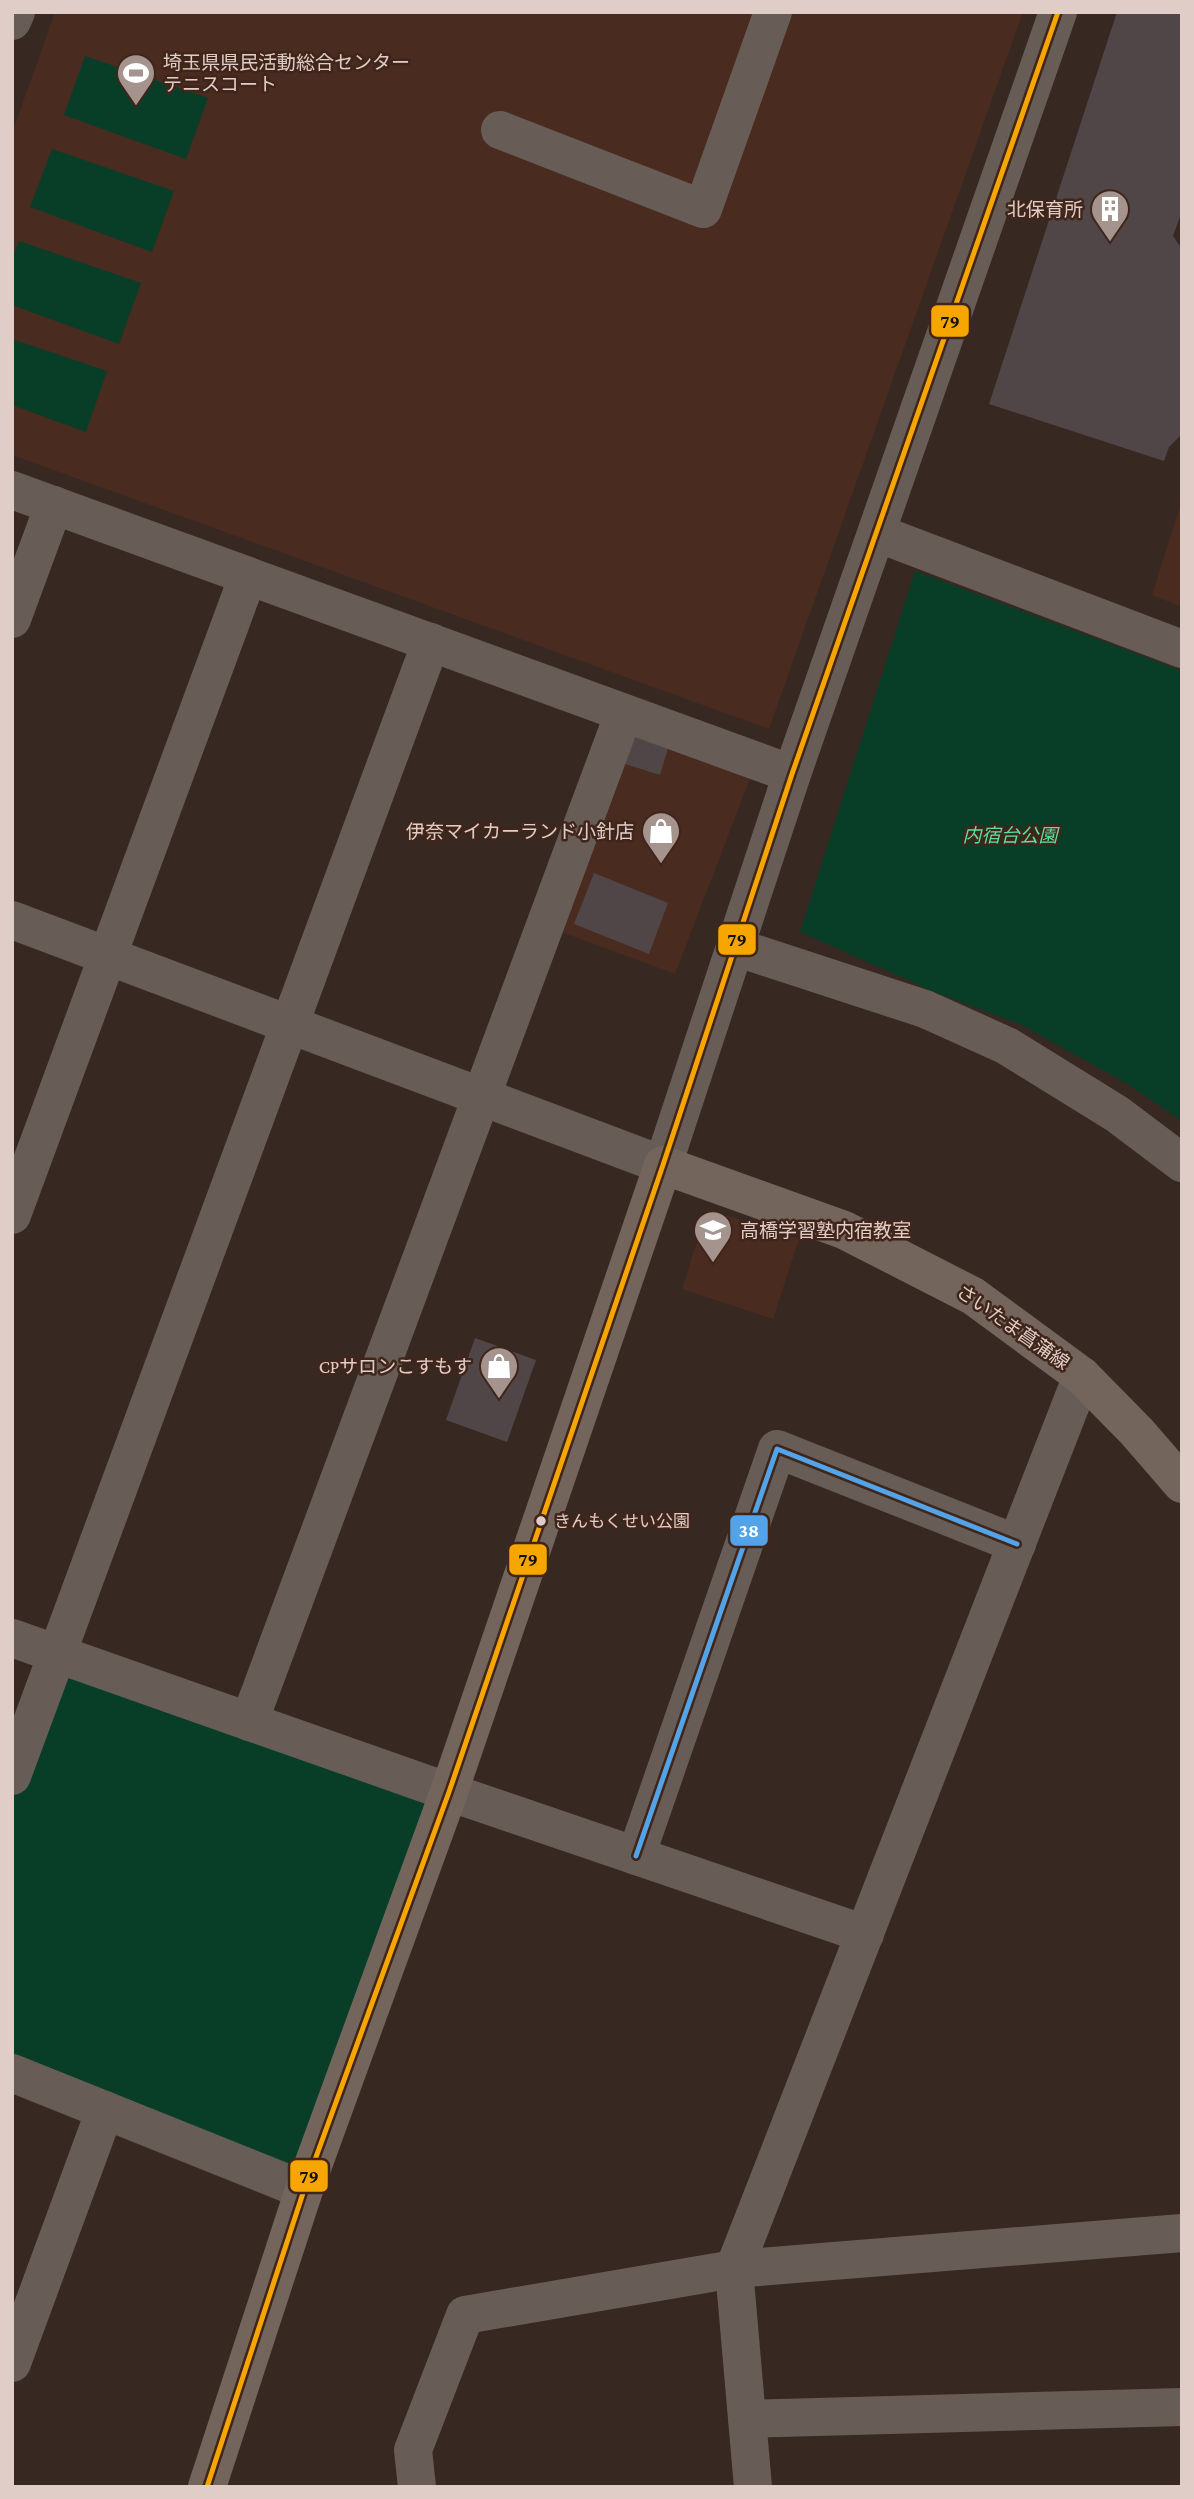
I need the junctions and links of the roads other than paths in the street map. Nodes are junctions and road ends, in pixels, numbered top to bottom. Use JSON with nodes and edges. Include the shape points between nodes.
{"nodes":[{"id":1,"x":16,"y":12,"type":"edge"},
{"id":2,"x":773,"y":12,"type":"edge"},
{"id":3,"x":1058,"y":12,"type":"edge"},
{"id":4,"x":12,"y":21,"type":"edge"},
{"id":5,"x":500,"y":130,"type":"dead end"},
{"id":6,"x":12,"y":490,"type":"edge"},
{"id":7,"x":54,"y":505,"type":"junction"},
{"id":8,"x":877,"y":533,"type":"junction"},
{"id":9,"x":248,"y":576,"type":"junction"},
{"id":10,"x":12,"y":619,"type":"edge"},
{"id":11,"x":431,"y":642,"type":"junction"},
{"id":12,"x":1182,"y":649,"type":"edge"},
{"id":13,"x":624,"y":713,"type":"junction"},
{"id":14,"x":792,"y":774,"type":"junction"},
{"id":15,"x":12,"y":920,"type":"edge"},
{"id":16,"x":735,"y":947,"type":"junction"},
{"id":17,"x":108,"y":956,"type":"junction"},
{"id":18,"x":289,"y":1024,"type":"junction"},
{"id":19,"x":481,"y":1096,"type":"junction"},
{"id":20,"x":1182,"y":1163,"type":"edge"},
{"id":21,"x":663,"y":1165,"type":"junction"},
{"id":22,"x":12,"y":1215,"type":"edge"},
{"id":23,"x":1082,"y":1376,"type":"junction"},
{"id":24,"x":1182,"y":1484,"type":"edge"},
{"id":25,"x":1017,"y":1544,"type":"junction"},
{"id":26,"x":12,"y":1638,"type":"edge"},
{"id":27,"x":57,"y":1654,"type":"junction"},
{"id":28,"x":249,"y":1721,"type":"junction"},
{"id":29,"x":12,"y":1776,"type":"edge"},
{"id":30,"x":449,"y":1792,"type":"junction"},
{"id":31,"x":636,"y":1856,"type":"junction"},
{"id":32,"x":865,"y":1934,"type":"junction"},
{"id":33,"x":12,"y":2073,"type":"edge"},
{"id":34,"x":105,"y":2110,"type":"junction"},
{"id":35,"x":304,"y":2190,"type":"junction"},
{"id":36,"x":1182,"y":2233,"type":"edge"},
{"id":37,"x":734,"y":2269,"type":"junction"},
{"id":38,"x":12,"y":2362,"type":"edge"},
{"id":39,"x":1182,"y":2407,"type":"edge"},
{"id":40,"x":747,"y":2419,"type":"junction"},
{"id":41,"x":207,"y":2487,"type":"edge"},
{"id":42,"x":416,"y":2487,"type":"edge"},
{"id":43,"x":753,"y":2487,"type":"edge"}],
"edges":[{"from":1,"to":4,"type":"street"},
{"from":2,"to":5,"type":"street","via":[[703,209]]},
{"from":3,"to":8,"type":"street"},
{"from":6,"to":7,"type":"street"},
{"from":7,"to":9,"type":"street"},
{"from":7,"to":10,"type":"street"},
{"from":8,"to":12,"type":"street"},
{"from":8,"to":14,"type":"street"},
{"from":9,"to":11,"type":"street"},
{"from":9,"to":17,"type":"street"},
{"from":11,"to":13,"type":"street"},
{"from":11,"to":18,"type":"street"},
{"from":13,"to":14,"type":"street"},
{"from":13,"to":19,"type":"street"},
{"from":14,"to":16,"type":"street"},
{"from":15,"to":17,"type":"street"},
{"from":16,"to":20,"type":"street","via":[[925,1009],[1007,1046],[1117,1114]]},
{"from":16,"to":21,"type":"street"},
{"from":17,"to":18,"type":"street"},
{"from":17,"to":22,"type":"street"},
{"from":18,"to":19,"type":"street"},
{"from":18,"to":27,"type":"street"},
{"from":19,"to":21,"type":"street"},
{"from":19,"to":28,"type":"street"},
{"from":21,"to":23,"type":"main road","name":"さいたま菖蒲線","via":[[844,1230],[974,1296]]},
{"from":21,"to":30,"type":"main road"},
{"from":23,"to":24,"type":"main road","name":"さいたま菖蒲線"},
{"from":23,"to":25,"type":"street"},
{"from":25,"to":31,"type":"street","via":[[778,1449]]},
{"from":25,"to":32,"type":"street"},
{"from":26,"to":27,"type":"street"},
{"from":27,"to":28,"type":"street"},
{"from":27,"to":29,"type":"street"},
{"from":28,"to":30,"type":"street"},
{"from":30,"to":31,"type":"street"},
{"from":30,"to":35,"type":"main road"},
{"from":31,"to":32,"type":"street"},
{"from":32,"to":37,"type":"street"},
{"from":33,"to":34,"type":"street"},
{"from":34,"to":35,"type":"street"},
{"from":34,"to":38,"type":"street"},
{"from":35,"to":41,"type":"main road"},
{"from":36,"to":37,"type":"street"},
{"from":37,"to":40,"type":"street"},
{"from":37,"to":42,"type":"street","via":[[465,2315],[413,2450]]},
{"from":39,"to":40,"type":"street"},
{"from":40,"to":43,"type":"street"}]}
